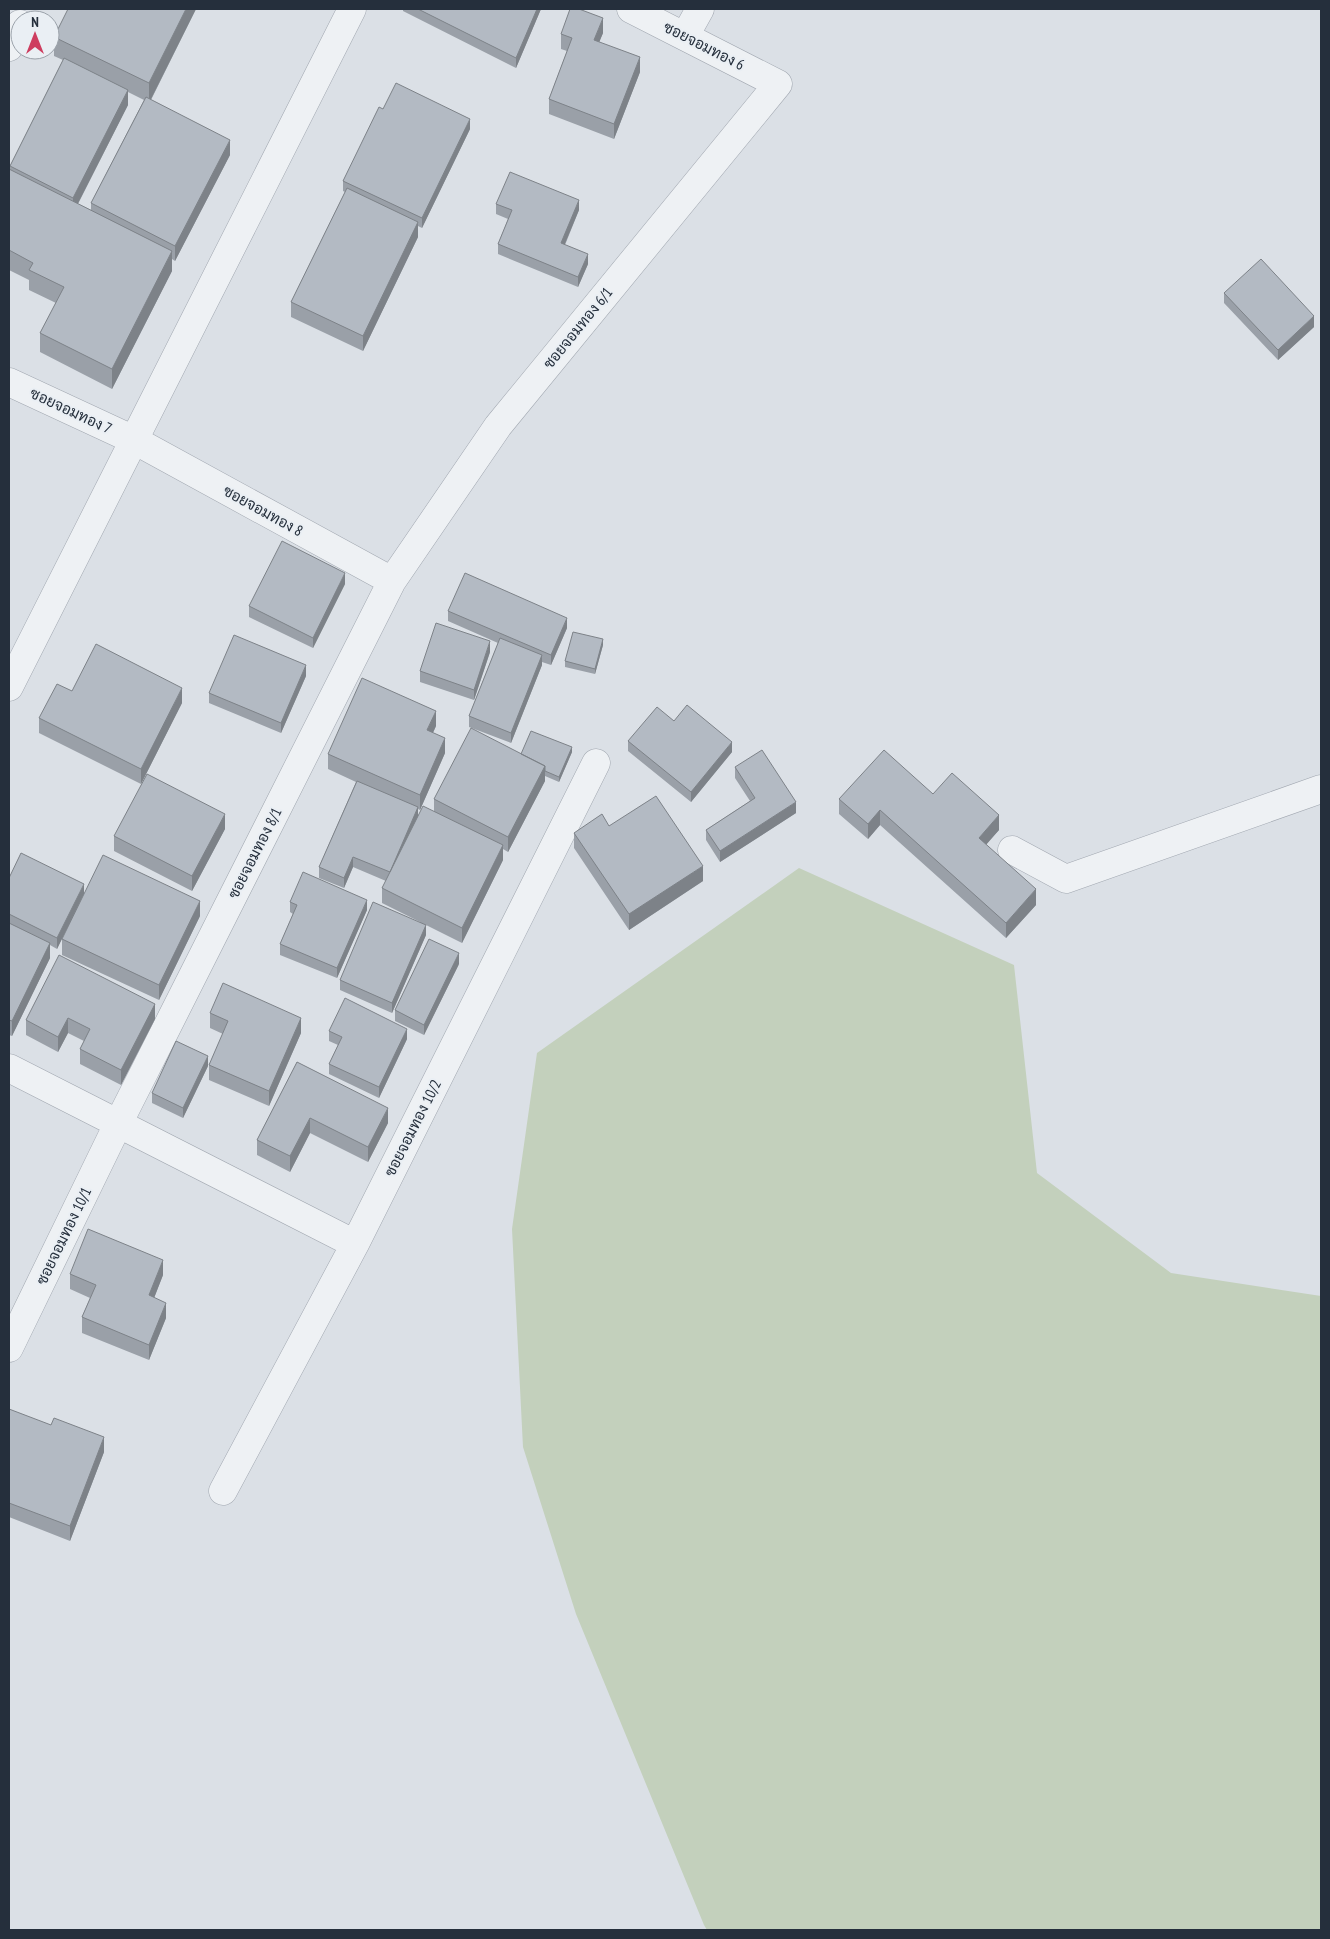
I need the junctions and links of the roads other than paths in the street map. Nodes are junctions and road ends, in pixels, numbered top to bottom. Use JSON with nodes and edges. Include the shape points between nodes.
{"nodes":[{"id":1,"x":352,"y":9,"type":"edge"},
{"id":2,"x":631,"y":9,"type":"edge"},
{"id":3,"x":700,"y":9,"type":"edge"},
{"id":4,"x":686,"y":36,"type":"junction"},
{"id":5,"x":778,"y":84,"type":"joint"},
{"id":6,"x":9,"y":382,"type":"edge"},
{"id":7,"x":134,"y":440,"type":"junction"},
{"id":8,"x":392,"y":581,"type":"junction"},
{"id":9,"x":9,"y":687,"type":"edge"},
{"id":10,"x":596,"y":763,"type":"dead end"},
{"id":11,"x":1321,"y":789,"type":"edge"},
{"id":12,"x":1012,"y":850,"type":"dead end"},
{"id":13,"x":9,"y":1068,"type":"edge"},
{"id":14,"x":118,"y":1124,"type":"junction"},
{"id":15,"x":355,"y":1244,"type":"junction"},
{"id":16,"x":9,"y":1348,"type":"edge"},
{"id":17,"x":223,"y":1491,"type":"dead end"}],
"edges":[{"from":1,"to":7,"type":"street"},
{"from":2,"to":4,"type":"street","name":"ซอยจอมทอง 6"},
{"from":3,"to":4,"type":"street"},
{"from":4,"to":5,"type":"street","name":"ซอยจอมทอง 6"},
{"from":5,"to":8,"type":"street","name":"ซอยจอมทอง 6/1","via":[[498,426]]},
{"from":6,"to":7,"type":"street","name":"ซอยจอมทอง 7"},
{"from":7,"to":8,"type":"street","name":"ซอยจอมทอง 8"},
{"from":7,"to":9,"type":"street"},
{"from":8,"to":14,"type":"street","name":"ซอยจอมทอง 8/1"},
{"from":10,"to":15,"type":"street","name":"ซอยจอมทอง 10/2"},
{"from":11,"to":12,"type":"street","via":[[1066,879]]},
{"from":13,"to":14,"type":"street"},
{"from":14,"to":15,"type":"street"},
{"from":14,"to":16,"type":"street","name":"ซอยจอมทอง 10/1"},
{"from":15,"to":17,"type":"street","name":"ซอยจอมทอง 10/2"}]}
